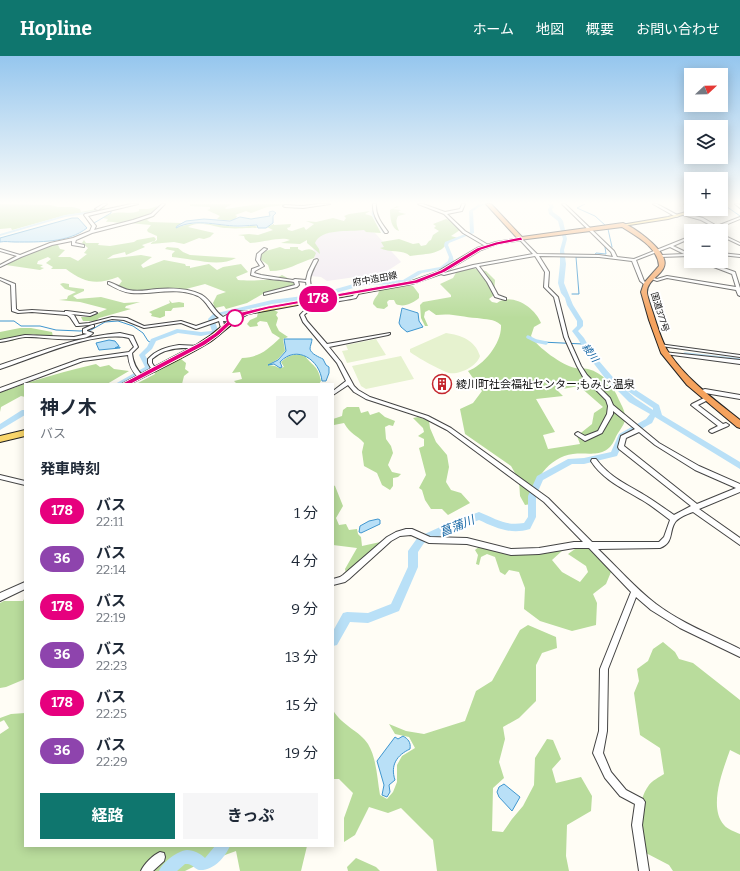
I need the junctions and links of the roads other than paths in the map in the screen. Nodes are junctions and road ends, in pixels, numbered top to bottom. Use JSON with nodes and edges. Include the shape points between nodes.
{"nodes":[{"id":1,"x":62,"y":242,"type":"edge"},
{"id":2,"x":73,"y":242,"type":"edge"},
{"id":3,"x":482,"y":242,"type":"edge"},
{"id":4,"x":507,"y":242,"type":"edge"},
{"id":5,"x":524,"y":242,"type":"edge"},
{"id":6,"x":602,"y":242,"type":"edge"},
{"id":7,"x":645,"y":242,"type":"edge"},
{"id":8,"x":679,"y":242,"type":"edge"},
{"id":9,"x":83,"y":246,"type":"dead end"},
{"id":10,"x":488,"y":246,"type":"junction"},
{"id":11,"x":671,"y":246,"type":"junction"},
{"id":12,"x":265,"y":249,"type":"dead end"},
{"id":13,"x":0,"y":250,"type":"edge"},
{"id":14,"x":684,"y":253,"type":"edge"},
{"id":15,"x":659,"y":254,"type":"junction"},
{"id":16,"x":536,"y":255,"type":"junction"},
{"id":17,"x":728,"y":255,"type":"edge"},
{"id":18,"x":20,"y":256,"type":"junction"},
{"id":19,"x":684,"y":256,"type":"edge"},
{"id":20,"x":739,"y":256,"type":"edge"},
{"id":21,"x":616,"y":258,"type":"junction"},
{"id":22,"x":316,"y":260,"type":"dead end"},
{"id":23,"x":634,"y":260,"type":"junction"},
{"id":24,"x":0,"y":266,"type":"edge"},
{"id":25,"x":477,"y":266,"type":"junction"},
{"id":26,"x":720,"y":268,"type":"edge"},
{"id":27,"x":740,"y":272,"type":"edge"},
{"id":28,"x":439,"y":273,"type":"junction"},
{"id":29,"x":734,"y":273,"type":"junction"},
{"id":30,"x":651,"y":278,"type":"junction"},
{"id":31,"x":0,"y":279,"type":"edge"},
{"id":32,"x":294,"y":281,"type":"junction"},
{"id":33,"x":307,"y":281,"type":"junction"},
{"id":34,"x":109,"y":283,"type":"dead end"},
{"id":35,"x":645,"y":284,"type":"junction"},
{"id":36,"x":739,"y":289,"type":"edge"},
{"id":37,"x":357,"y":293,"type":"junction"},
{"id":38,"x":264,"y":294,"type":"dead end"},
{"id":39,"x":740,"y":295,"type":"edge"},
{"id":40,"x":315,"y":298,"type":"junction"},
{"id":41,"x":505,"y":299,"type":"dead end"},
{"id":42,"x":56,"y":313,"type":"junction"},
{"id":43,"x":96,"y":313,"type":"dead end"},
{"id":44,"x":246,"y":313,"type":"junction"},
{"id":45,"x":219,"y":317,"type":"junction"},
{"id":46,"x":231,"y":321,"type":"junction"},
{"id":47,"x":96,"y":322,"type":"junction"},
{"id":48,"x":224,"y":328,"type":"junction"},
{"id":49,"x":388,"y":334,"type":"dead end"},
{"id":50,"x":0,"y":341,"type":"edge"},
{"id":51,"x":661,"y":345,"type":"junction"},
{"id":52,"x":197,"y":346,"type":"junction"},
{"id":53,"x":325,"y":346,"type":"junction"},
{"id":54,"x":130,"y":353,"type":"junction"},
{"id":55,"x":665,"y":353,"type":"junction"},
{"id":56,"x":740,"y":356,"type":"edge"},
{"id":57,"x":740,"y":362,"type":"edge"},
{"id":58,"x":0,"y":368,"type":"edge"},
{"id":59,"x":154,"y":369,"type":"junction"},
{"id":60,"x":138,"y":375,"type":"junction"},
{"id":61,"x":349,"y":382,"type":"junction"},
{"id":62,"x":126,"y":383,"type":"edge"},
{"id":63,"x":0,"y":390,"type":"edge"},
{"id":64,"x":334,"y":392,"type":"edge"},
{"id":65,"x":701,"y":392,"type":"junction"},
{"id":66,"x":740,"y":397,"type":"edge"},
{"id":67,"x":708,"y":398,"type":"junction"},
{"id":68,"x":611,"y":406,"type":"junction"},
{"id":69,"x":740,"y":426,"type":"edge"},
{"id":70,"x":638,"y":429,"type":"junction"},
{"id":71,"x":712,"y":430,"type":"dead end"},
{"id":72,"x":24,"y":433,"type":"edge"},
{"id":73,"x":578,"y":434,"type":"dead end"},
{"id":74,"x":0,"y":439,"type":"edge"},
{"id":75,"x":594,"y":461,"type":"dead end"},
{"id":76,"x":0,"y":477,"type":"edge"},
{"id":77,"x":24,"y":483,"type":"edge"},
{"id":78,"x":740,"y":488,"type":"edge"},
{"id":79,"x":695,"y":508,"type":"junction"},
{"id":80,"x":674,"y":519,"type":"junction"},
{"id":81,"x":740,"y":542,"type":"edge"},
{"id":82,"x":590,"y":544,"type":"junction"},
{"id":83,"x":334,"y":582,"type":"edge"},
{"id":84,"x":24,"y":585,"type":"edge"},
{"id":85,"x":635,"y":591,"type":"junction"},
{"id":86,"x":0,"y":597,"type":"edge"},
{"id":87,"x":740,"y":653,"type":"edge"},
{"id":88,"x":160,"y":857,"type":"dead end"},
{"id":89,"x":146,"y":871,"type":"edge"},
{"id":90,"x":644,"y":871,"type":"edge"}],
"edges":[{"from":1,"to":18,"type":"street"},
{"from":2,"to":9,"type":"street","via":[[73,244]]},
{"from":3,"to":10,"type":"street"},
{"from":4,"to":10,"type":"main road","name":"府中造田線"},
{"from":5,"to":16,"type":"street"},
{"from":6,"to":21,"type":"street"},
{"from":7,"to":15,"type":"highway"},
{"from":8,"to":11,"type":"street"},
{"from":10,"to":28,"type":"main road","name":"府中造田線","via":[[471,253]]},
{"from":11,"to":14,"type":"street"},
{"from":11,"to":15,"type":"street"},
{"from":12,"to":32,"type":"street","via":[[259,254],[258,260],[262,266],[253,270],[252,274]]},
{"from":13,"to":18,"type":"street"},
{"from":15,"to":19,"type":"street"},
{"from":15,"to":23,"type":"street"},
{"from":15,"to":30,"type":"highway","name":"国道377号","via":[[661,267]]},
{"from":16,"to":21,"type":"street"},
{"from":16,"to":25,"type":"street"},
{"from":16,"to":68,"type":"street","via":[[546,272],[546,287],[556,297],[560,312],[558,319],[564,325],[585,376],[603,392]]},
{"from":17,"to":20,"type":"street"},
{"from":18,"to":24,"type":"street"},
{"from":21,"to":23,"type":"street"},
{"from":22,"to":33,"type":"street"},
{"from":23,"to":35,"type":"street"},
{"from":25,"to":28,"type":"street"},
{"from":25,"to":41,"type":"street","via":[[496,296]]},
{"from":26,"to":29,"type":"street"},
{"from":27,"to":29,"type":"street"},
{"from":28,"to":37,"type":"main road","name":"府中造田線","via":[[410,283]]},
{"from":29,"to":36,"type":"street"},
{"from":30,"to":35,"type":"highway","name":"国道377号"},
{"from":30,"to":36,"type":"street","via":[[657,280],[667,277]]},
{"from":31,"to":42,"type":"street","via":[[13,284],[14,310]]},
{"from":32,"to":33,"type":"street"},
{"from":32,"to":38,"type":"street","via":[[296,286]]},
{"from":33,"to":40,"type":"street"},
{"from":34,"to":45,"type":"street","via":[[121,290],[135,293],[173,289],[189,292],[206,300]]},
{"from":35,"to":51,"type":"highway","name":"国道377号","via":[[645,298]]},
{"from":36,"to":39,"type":"street"},
{"from":37,"to":40,"type":"main road","name":"府中造田線"},
{"from":37,"to":53,"type":"street","via":[[354,298],[326,303],[303,313],[302,317]]},
{"from":40,"to":44,"type":"main road","name":"府中造田線"},
{"from":42,"to":43,"type":"street"},
{"from":42,"to":47,"type":"street","via":[[72,316],[78,325]]},
{"from":44,"to":45,"type":"street"},
{"from":44,"to":46,"type":"main road","name":"府中造田線"},
{"from":45,"to":46,"type":"street"},
{"from":45,"to":47,"type":"street","via":[[196,328],[181,322],[144,327],[125,319],[112,318]]},
{"from":45,"to":48,"type":"street"},
{"from":46,"to":48,"type":"main road","name":"府中造田線"},
{"from":47,"to":50,"type":"street","via":[[86,328],[85,331],[90,333],[74,338],[33,335]]},
{"from":48,"to":52,"type":"main road","name":"府中造田線"},
{"from":49,"to":53,"type":"street"},
{"from":51,"to":55,"type":"highway","name":"国道377号"},
{"from":51,"to":56,"type":"street"},
{"from":52,"to":59,"type":"main road","name":"府中造田線"},
{"from":52,"to":59,"type":"street","via":[[177,347],[158,352],[150,359]]},
{"from":53,"to":61,"type":"street","via":[[339,362]]},
{"from":54,"to":58,"type":"street","via":[[136,344],[128,335],[99,336]]},
{"from":54,"to":60,"type":"street","via":[[131,364]]},
{"from":54,"to":63,"type":"street","via":[[82,360]]},
{"from":55,"to":57,"type":"street"},
{"from":55,"to":65,"type":"highway","name":"国道377号","via":[[684,377]]},
{"from":59,"to":60,"type":"main road","name":"府中造田線"},
{"from":60,"to":62,"type":"main road","name":"府中造田線"},
{"from":61,"to":64,"type":"street"},
{"from":61,"to":82,"type":"street","via":[[365,397],[426,417],[449,428],[535,491]]},
{"from":65,"to":66,"type":"street"},
{"from":65,"to":67,"type":"highway","name":"国道377号"},
{"from":67,"to":69,"type":"highway","name":"国道377号"},
{"from":67,"to":71,"type":"street","via":[[694,405],[724,426]]},
{"from":68,"to":70,"type":"street"},
{"from":68,"to":73,"type":"street","via":[[610,414],[600,432],[585,439]]},
{"from":70,"to":78,"type":"street","via":[[684,461]]},
{"from":70,"to":79,"type":"street","via":[[623,437],[621,447]]},
{"from":72,"to":74,"type":"main road"},
{"from":75,"to":80,"type":"street","via":[[624,488],[642,496]]},
{"from":76,"to":77,"type":"street"},
{"from":78,"to":79,"type":"street"},
{"from":79,"to":80,"type":"street"},
{"from":79,"to":81,"type":"street"},
{"from":80,"to":82,"type":"street","via":[[669,535],[660,545]]},
{"from":82,"to":83,"type":"street","via":[[511,552],[467,542],[437,541],[412,532],[398,534],[342,580]]},
{"from":82,"to":85,"type":"street"},
{"from":84,"to":86,"type":"street"},
{"from":85,"to":87,"type":"street","via":[[670,617]]},
{"from":85,"to":90,"type":"street","via":[[604,669],[603,731],[598,753],[608,775],[619,789],[640,802],[636,825]]},
{"from":88,"to":89,"type":"street"}]}
